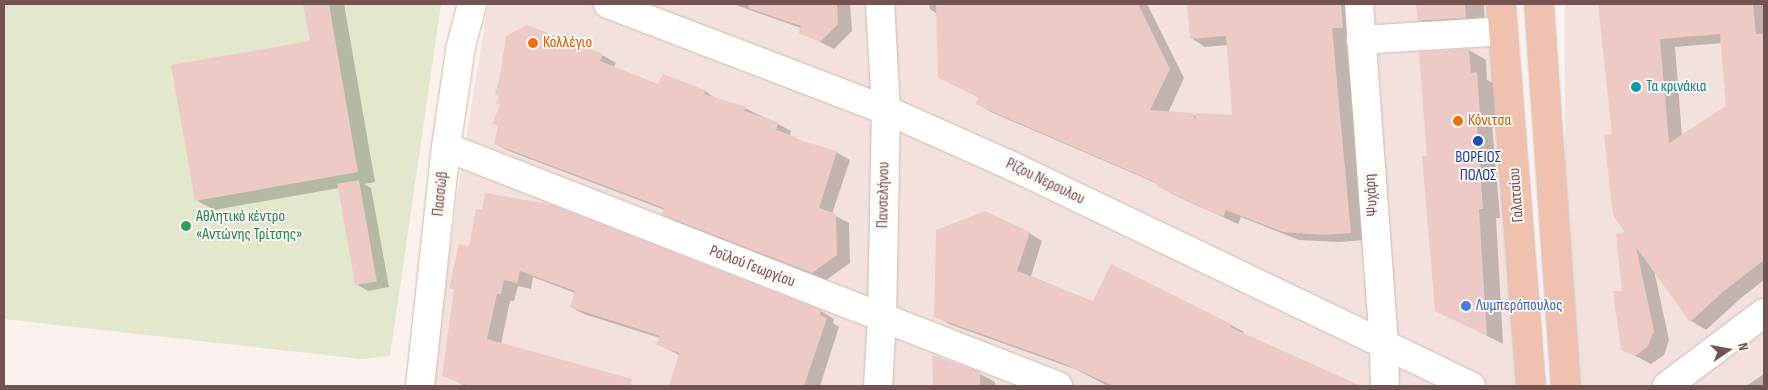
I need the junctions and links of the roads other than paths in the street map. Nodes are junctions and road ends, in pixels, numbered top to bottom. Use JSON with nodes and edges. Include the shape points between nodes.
{"nodes":[{"id":1,"x":472,"y":4,"type":"edge"},
{"id":2,"x":608,"y":4,"type":"edge"},
{"id":3,"x":880,"y":4,"type":"edge"},
{"id":4,"x":1359,"y":4,"type":"edge"},
{"id":5,"x":1501,"y":4,"type":"edge"},
{"id":6,"x":1539,"y":4,"type":"edge"},
{"id":7,"x":1503,"y":32,"type":"junction"},
{"id":8,"x":1361,"y":40,"type":"junction"},
{"id":9,"x":886,"y":110,"type":"junction"},
{"id":10,"x":446,"y":147,"type":"junction"},
{"id":11,"x":1764,"y":313,"type":"edge"},
{"id":12,"x":882,"y":318,"type":"junction"},
{"id":13,"x":1384,"y":346,"type":"junction"},
{"id":14,"x":420,"y":386,"type":"edge"},
{"id":15,"x":878,"y":386,"type":"edge"},
{"id":16,"x":1058,"y":386,"type":"edge"},
{"id":17,"x":1385,"y":386,"type":"edge"},
{"id":18,"x":1471,"y":386,"type":"edge"},
{"id":19,"x":1531,"y":386,"type":"edge"},
{"id":20,"x":1566,"y":386,"type":"edge"},
{"id":21,"x":1667,"y":386,"type":"edge"}],
"edges":[{"from":1,"to":10,"type":"street","name":"Πασσώβ","via":[[461,46]]},
{"from":2,"to":9,"type":"street","name":"Ρίζου Νερουλου"},
{"from":3,"to":9,"type":"street","name":"Πανσελήνου"},
{"from":4,"to":8,"type":"street","name":"Ψυχάρη"},
{"from":5,"to":7,"type":"main road","name":"Γαλατσίου"},
{"from":6,"to":20,"type":"main road"},
{"from":7,"to":8,"type":"street"},
{"from":7,"to":19,"type":"main road","name":"Γαλατσίου"},
{"from":8,"to":13,"type":"street","name":"Ψυχάρη"},
{"from":9,"to":12,"type":"street","name":"Πανσελήνου"},
{"from":9,"to":13,"type":"street","name":"Ρίζου Νερουλου","via":[[1021,171]]},
{"from":10,"to":12,"type":"street","name":"Ροϊλού Γεωργίου"},
{"from":10,"to":14,"type":"street","name":"Πασσώβ"},
{"from":11,"to":21,"type":"street"},
{"from":12,"to":15,"type":"street","name":"Πανσελήνου"},
{"from":12,"to":16,"type":"street","name":"Ροϊλού Γεωργίου"},
{"from":13,"to":17,"type":"street","name":"Ψυχάρη"},
{"from":13,"to":18,"type":"street","name":"Ρίζου Νερουλου"}]}
